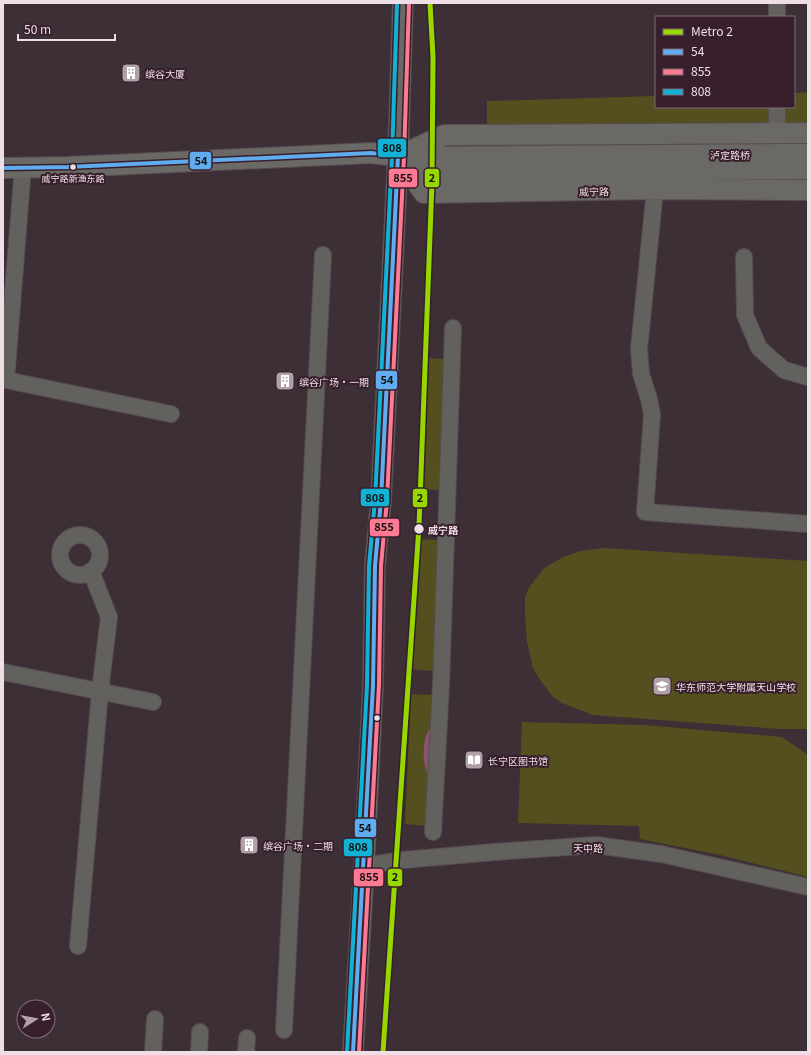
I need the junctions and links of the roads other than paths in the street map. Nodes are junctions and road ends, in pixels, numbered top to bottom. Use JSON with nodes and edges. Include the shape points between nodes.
{"nodes":[{"id":1,"x":403,"y":3,"type":"edge"},
{"id":2,"x":777,"y":3,"type":"edge"},
{"id":3,"x":777,"y":16,"type":"edge"},
{"id":4,"x":777,"y":108,"type":"edge"},
{"id":5,"x":808,"y":133,"type":"edge"},
{"id":6,"x":777,"y":134,"type":"junction"},
{"id":7,"x":808,"y":154,"type":"edge"},
{"id":8,"x":398,"y":156,"type":"junction"},
{"id":9,"x":653,"y":162,"type":"junction"},
{"id":10,"x":23,"y":167,"type":"junction"},
{"id":11,"x":3,"y":168,"type":"edge"},
{"id":12,"x":808,"y":169,"type":"edge"},
{"id":13,"x":655,"y":190,"type":"junction"},
{"id":14,"x":808,"y":190,"type":"edge"},
{"id":15,"x":323,"y":255,"type":"dead end"},
{"id":16,"x":744,"y":256,"type":"dead end"},
{"id":17,"x":453,"y":328,"type":"dead end"},
{"id":18,"x":808,"y":378,"type":"edge"},
{"id":19,"x":4,"y":380,"type":"edge"},
{"id":20,"x":170,"y":414,"type":"dead end"},
{"id":21,"x":808,"y":524,"type":"edge"},
{"id":22,"x":91,"y":571,"type":"dead end"},
{"id":23,"x":3,"y":672,"type":"edge"},
{"id":24,"x":100,"y":691,"type":"junction"},
{"id":25,"x":153,"y":702,"type":"dead end"},
{"id":26,"x":433,"y":832,"type":"dead end"},
{"id":27,"x":364,"y":866,"type":"junction"},
{"id":28,"x":808,"y":886,"type":"edge"},
{"id":29,"x":78,"y":946,"type":"dead end"},
{"id":30,"x":155,"y":1019,"type":"dead end"},
{"id":31,"x":284,"y":1030,"type":"dead end"},
{"id":32,"x":200,"y":1032,"type":"dead end"},
{"id":33,"x":153,"y":1052,"type":"edge"},
{"id":34,"x":199,"y":1052,"type":"edge"},
{"id":35,"x":353,"y":1052,"type":"edge"}],
"edges":[{"from":1,"to":8,"type":"main road"},
{"from":2,"to":3,"type":"street"},
{"from":4,"to":6,"type":"street"},
{"from":5,"to":6,"type":"main road"},
{"from":6,"to":8,"type":"main road","via":[[444,135]]},
{"from":7,"to":9,"type":"main road","name":"泸定路桥"},
{"from":8,"to":9,"type":"main road","name":"威宁路","via":[[425,174]]},
{"from":8,"to":10,"type":"main road","name":"威宁路","via":[[371,153]]},
{"from":8,"to":13,"type":"main road","name":"威宁路","via":[[424,193]]},
{"from":8,"to":27,"type":"main road","via":[[381,500],[375,566]]},
{"from":9,"to":12,"type":"main road","name":"泸定路桥"},
{"from":10,"to":11,"type":"main road","name":"威宁路"},
{"from":10,"to":19,"type":"street"},
{"from":13,"to":14,"type":"main road","name":"威宁路"},
{"from":13,"to":21,"type":"street","via":[[639,349],[652,416],[645,512]]},
{"from":15,"to":31,"type":"street"},
{"from":16,"to":18,"type":"street","via":[[745,315],[758,348],[784,370]]},
{"from":17,"to":26,"type":"street","via":[[441,685]]},
{"from":19,"to":20,"type":"street"},
{"from":22,"to":24,"type":"street","via":[[109,617]]},
{"from":23,"to":24,"type":"street"},
{"from":24,"to":25,"type":"street"},
{"from":24,"to":29,"type":"street"},
{"from":27,"to":28,"type":"street","name":"天中路","via":[[494,852],[596,845],[661,854]]},
{"from":27,"to":35,"type":"main road"},
{"from":30,"to":33,"type":"street"},
{"from":32,"to":34,"type":"street"}]}
